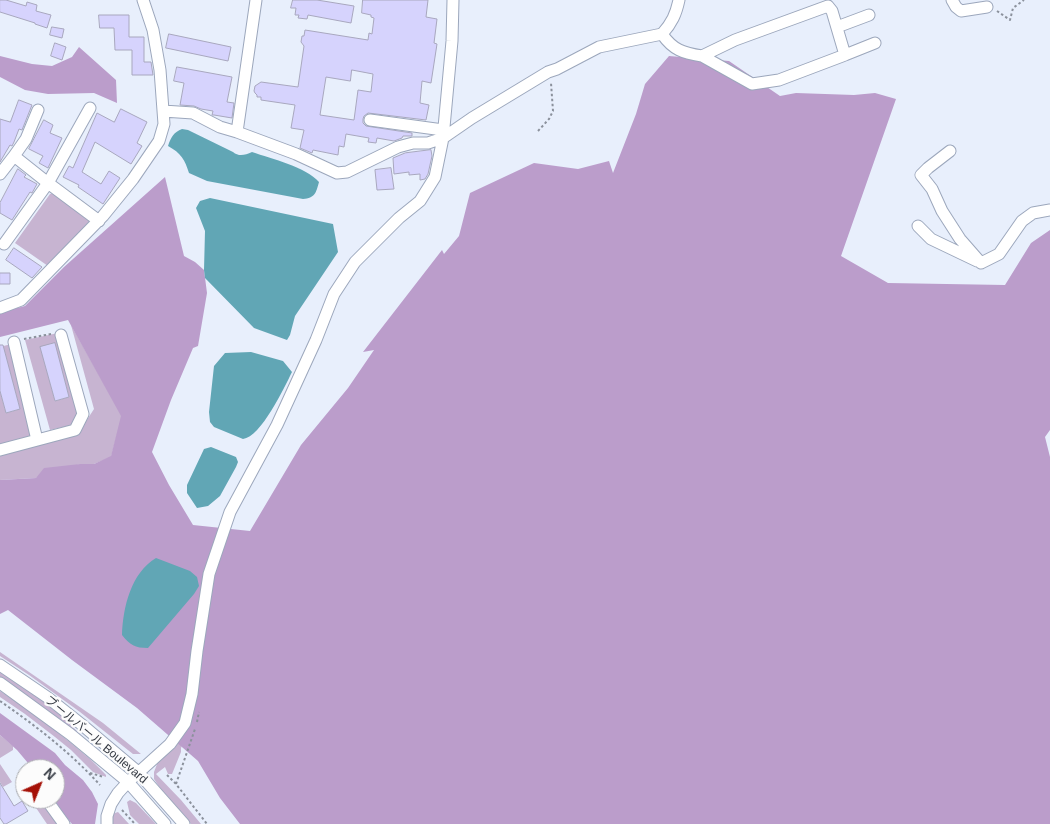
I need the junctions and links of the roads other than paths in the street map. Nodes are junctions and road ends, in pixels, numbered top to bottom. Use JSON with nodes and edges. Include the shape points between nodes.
{"nodes":[{"id":1,"x":143,"y":0,"type":"edge"},
{"id":2,"x":256,"y":0,"type":"edge"},
{"id":3,"x":454,"y":0,"type":"edge"},
{"id":4,"x":682,"y":0,"type":"edge"},
{"id":5,"x":952,"y":0,"type":"edge"},
{"id":6,"x":987,"y":7,"type":"road end"},
{"id":7,"x":869,"y":15,"type":"dead end"},
{"id":8,"x":837,"y":27,"type":"junction"},
{"id":9,"x":662,"y":34,"type":"junction"},
{"id":10,"x":875,"y":43,"type":"dead end"},
{"id":11,"x":845,"y":55,"type":"junction"},
{"id":12,"x":702,"y":56,"type":"junction"},
{"id":13,"x":90,"y":108,"type":"dead end"},
{"id":14,"x":38,"y":110,"type":"dead end"},
{"id":15,"x":163,"y":111,"type":"junction"},
{"id":16,"x":370,"y":120,"type":"dead end"},
{"id":17,"x":237,"y":132,"type":"junction"},
{"id":18,"x":443,"y":134,"type":"junction"},
{"id":19,"x":950,"y":151,"type":"dead end"},
{"id":20,"x":14,"y":156,"type":"junction"},
{"id":21,"x":0,"y":174,"type":"edge"},
{"id":22,"x":48,"y":183,"type":"junction"},
{"id":23,"x":1050,"y":210,"type":"edge"},
{"id":24,"x":98,"y":221,"type":"junction"},
{"id":25,"x":918,"y":226,"type":"dead end"},
{"id":26,"x":4,"y":244,"type":"dead end"},
{"id":27,"x":981,"y":263,"type":"junction"},
{"id":28,"x":0,"y":308,"type":"edge"},
{"id":29,"x":61,"y":335,"type":"road end"},
{"id":30,"x":14,"y":342,"type":"road end"},
{"id":31,"x":37,"y":440,"type":"junction"},
{"id":32,"x":0,"y":450,"type":"edge"},
{"id":33,"x":0,"y":665,"type":"edge"},
{"id":34,"x":0,"y":683,"type":"edge"},
{"id":35,"x":138,"y":772,"type":"junction"},
{"id":36,"x":128,"y":782,"type":"junction"},
{"id":37,"x":53,"y":809,"type":"edge"},
{"id":38,"x":64,"y":824,"type":"edge"},
{"id":39,"x":107,"y":824,"type":"edge"},
{"id":40,"x":165,"y":824,"type":"edge"},
{"id":41,"x":184,"y":824,"type":"edge"}],
"edges":[{"from":1,"to":15,"type":"street","via":[[154,30]]},
{"from":2,"to":17,"type":"street"},
{"from":3,"to":18,"type":"street"},
{"from":4,"to":9,"type":"street","via":[[670,26]]},
{"from":5,"to":6,"type":"street","via":[[961,10]]},
{"from":7,"to":8,"type":"street"},
{"from":8,"to":11,"type":"street"},
{"from":8,"to":12,"type":"street","via":[[828,6],[735,40]]},
{"from":9,"to":12,"type":"street","via":[[682,52]]},
{"from":9,"to":18,"type":"street","via":[[599,47]]},
{"from":10,"to":11,"type":"street"},
{"from":11,"to":12,"type":"street","via":[[779,80],[752,84]]},
{"from":13,"to":22,"type":"street"},
{"from":14,"to":20,"type":"street","via":[[26,139]]},
{"from":15,"to":17,"type":"street","via":[[193,113]]},
{"from":15,"to":24,"type":"street","via":[[164,124],[159,141],[134,180]]},
{"from":16,"to":18,"type":"street"},
{"from":17,"to":18,"type":"street","via":[[337,173],[346,172],[398,147],[428,143]]},
{"from":18,"to":35,"type":"street","via":[[435,177],[420,201],[355,262],[334,294],[277,425],[230,512],[208,574],[185,723],[170,744]]},
{"from":19,"to":27,"type":"street","via":[[921,175],[960,239]]},
{"from":20,"to":21,"type":"street"},
{"from":20,"to":22,"type":"street"},
{"from":22,"to":24,"type":"street"},
{"from":22,"to":26,"type":"street"},
{"from":23,"to":27,"type":"street","via":[[1033,213],[1022,221],[999,254]]},
{"from":24,"to":28,"type":"street","via":[[22,300]]},
{"from":25,"to":27,"type":"street","via":[[931,239]]},
{"from":29,"to":31,"type":"street","via":[[84,414],[75,430]]},
{"from":30,"to":31,"type":"street"},
{"from":31,"to":32,"type":"street"},
{"from":33,"to":35,"type":"street","name":"ブールバール Boulevard","via":[[47,697]]},
{"from":34,"to":36,"type":"street"},
{"from":35,"to":36,"type":"street"},
{"from":35,"to":41,"type":"street","name":"ブールバール Boulevard"},
{"from":36,"to":39,"type":"street","via":[[111,804]]},
{"from":36,"to":40,"type":"street"},
{"from":37,"to":38,"type":"street"}]}
